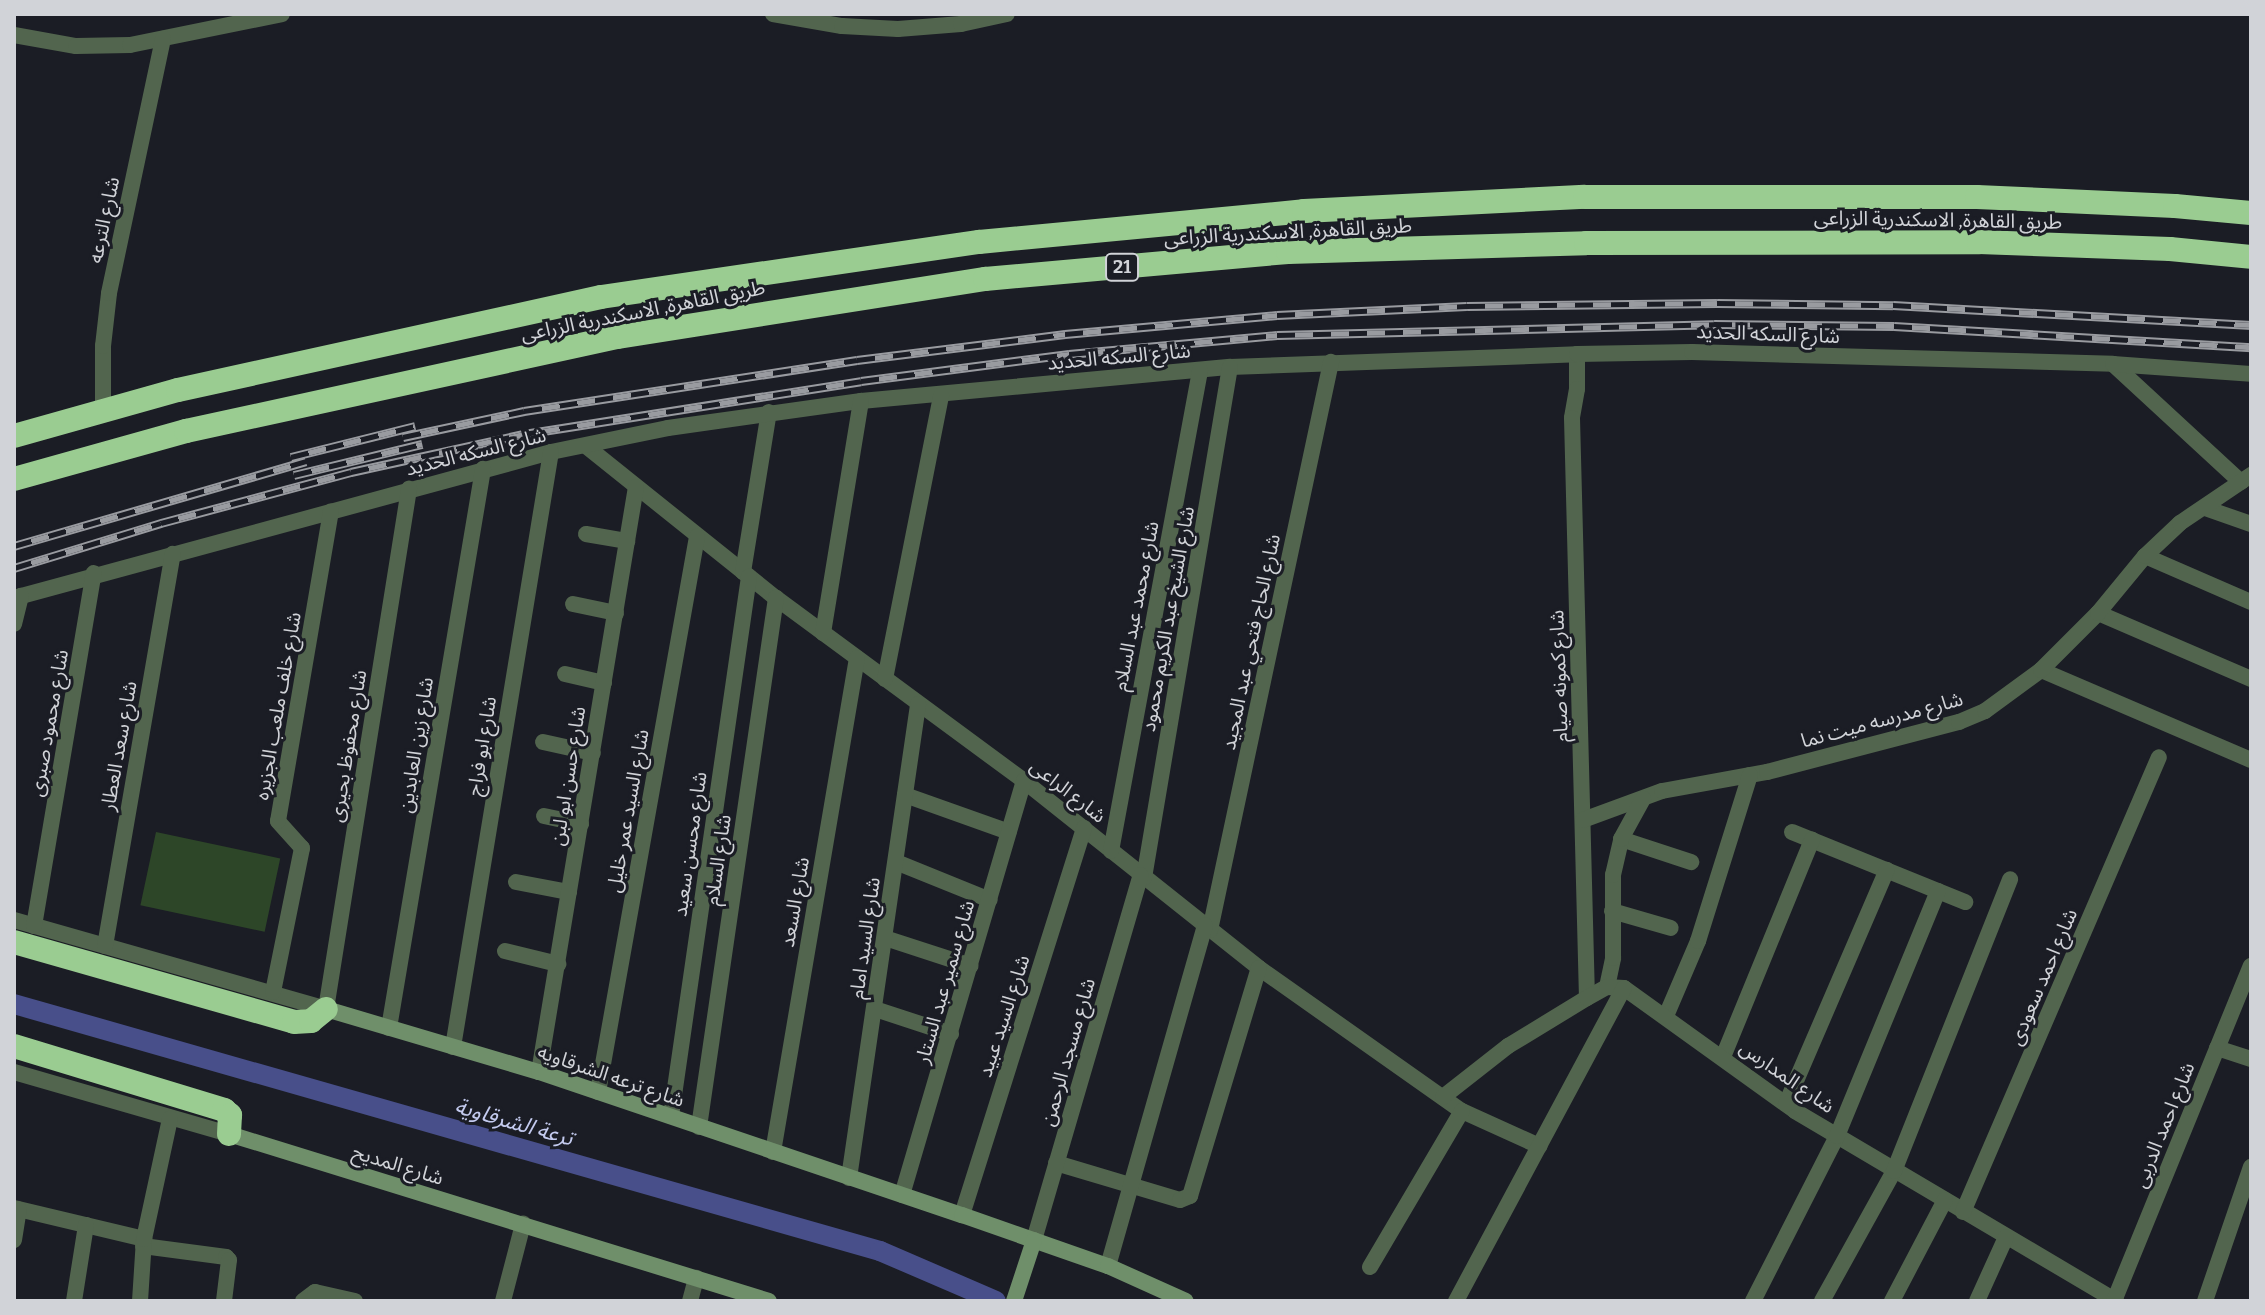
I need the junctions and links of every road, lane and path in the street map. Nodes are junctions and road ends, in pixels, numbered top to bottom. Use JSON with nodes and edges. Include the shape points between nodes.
{"nodes":[{"id":1,"x":282,"y":14,"type":"edge"},
{"id":2,"x":773,"y":14,"type":"edge"},
{"id":3,"x":1007,"y":14,"type":"edge"},
{"id":4,"x":20,"y":37,"type":"edge"},
{"id":5,"x":163,"y":39,"type":"junction"},
{"id":6,"x":14,"y":55,"type":"edge"},
{"id":7,"x":2251,"y":213,"type":"edge"},
{"id":8,"x":2251,"y":257,"type":"edge"},
{"id":9,"x":1577,"y":354,"type":"junction"},
{"id":10,"x":1331,"y":362,"type":"junction"},
{"id":11,"x":2113,"y":364,"type":"junction"},
{"id":12,"x":1230,"y":367,"type":"junction"},
{"id":13,"x":1200,"y":370,"type":"junction"},
{"id":14,"x":2251,"y":374,"type":"edge"},
{"id":15,"x":941,"y":395,"type":"junction"},
{"id":16,"x":861,"y":401,"type":"junction"},
{"id":17,"x":103,"y":411,"type":"junction"},
{"id":18,"x":769,"y":412,"type":"junction"},
{"id":19,"x":14,"y":436,"type":"edge"},
{"id":20,"x":586,"y":446,"type":"junction"},
{"id":21,"x":551,"y":452,"type":"junction"},
{"id":22,"x":483,"y":469,"type":"junction"},
{"id":23,"x":2246,"y":478,"type":"edge"},
{"id":24,"x":14,"y":479,"type":"edge"},
{"id":25,"x":636,"y":487,"type":"junction"},
{"id":26,"x":409,"y":489,"type":"junction"},
{"id":27,"x":2205,"y":508,"type":"junction"},
{"id":28,"x":331,"y":512,"type":"junction"},
{"id":29,"x":2251,"y":524,"type":"edge"},
{"id":30,"x":586,"y":534,"type":"dead end"},
{"id":31,"x":697,"y":537,"type":"junction"},
{"id":32,"x":627,"y":541,"type":"junction"},
{"id":33,"x":173,"y":554,"type":"junction"},
{"id":34,"x":2145,"y":556,"type":"junction"},
{"id":35,"x":94,"y":573,"type":"junction"},
{"id":36,"x":746,"y":575,"type":"junction"},
{"id":37,"x":17,"y":597,"type":"edge"},
{"id":38,"x":776,"y":598,"type":"junction"},
{"id":39,"x":2251,"y":602,"type":"edge"},
{"id":40,"x":573,"y":604,"type":"dead end"},
{"id":41,"x":616,"y":613,"type":"junction"},
{"id":42,"x":2098,"y":613,"type":"junction"},
{"id":43,"x":14,"y":624,"type":"edge"},
{"id":44,"x":823,"y":633,"type":"junction"},
{"id":45,"x":857,"y":658,"type":"junction"},
{"id":46,"x":2041,"y":670,"type":"junction"},
{"id":47,"x":565,"y":674,"type":"dead end"},
{"id":48,"x":885,"y":679,"type":"junction"},
{"id":49,"x":2251,"y":679,"type":"edge"},
{"id":50,"x":604,"y":683,"type":"junction"},
{"id":51,"x":918,"y":704,"type":"junction"},
{"id":52,"x":543,"y":742,"type":"dead end"},
{"id":53,"x":593,"y":753,"type":"junction"},
{"id":54,"x":2159,"y":757,"type":"dead end"},
{"id":55,"x":2251,"y":760,"type":"edge"},
{"id":56,"x":1750,"y":775,"type":"junction"},
{"id":57,"x":1024,"y":781,"type":"junction"},
{"id":58,"x":905,"y":795,"type":"junction"},
{"id":59,"x":1643,"y":799,"type":"junction"},
{"id":60,"x":544,"y":816,"type":"dead end"},
{"id":61,"x":1583,"y":820,"type":"junction"},
{"id":62,"x":581,"y":824,"type":"junction"},
{"id":63,"x":1084,"y":828,"type":"junction"},
{"id":64,"x":1009,"y":832,"type":"junction"},
{"id":65,"x":1792,"y":832,"type":"dead end"},
{"id":66,"x":1621,"y":839,"type":"junction"},
{"id":67,"x":1812,"y":840,"type":"junction"},
{"id":68,"x":1111,"y":851,"type":"junction"},
{"id":69,"x":896,"y":862,"type":"junction"},
{"id":70,"x":1691,"y":862,"type":"dead end"},
{"id":71,"x":1887,"y":870,"type":"junction"},
{"id":72,"x":1143,"y":877,"type":"junction"},
{"id":73,"x":2010,"y":879,"type":"dead end"},
{"id":74,"x":516,"y":882,"type":"dead end"},
{"id":75,"x":1938,"y":891,"type":"junction"},
{"id":76,"x":569,"y":892,"type":"junction"},
{"id":77,"x":990,"y":900,"type":"junction"},
{"id":78,"x":1965,"y":902,"type":"dead end"},
{"id":79,"x":1612,"y":911,"type":"junction"},
{"id":80,"x":14,"y":920,"type":"edge"},
{"id":81,"x":34,"y":926,"type":"junction"},
{"id":82,"x":1208,"y":928,"type":"junction"},
{"id":83,"x":1671,"y":928,"type":"dead end"},
{"id":84,"x":885,"y":938,"type":"junction"},
{"id":85,"x":14,"y":942,"type":"edge"},
{"id":86,"x":105,"y":946,"type":"junction"},
{"id":87,"x":505,"y":951,"type":"dead end"},
{"id":88,"x":558,"y":964,"type":"junction"},
{"id":89,"x":971,"y":966,"type":"junction"},
{"id":90,"x":2251,"y":966,"type":"edge"},
{"id":91,"x":1259,"y":968,"type":"junction"},
{"id":92,"x":1615,"y":987,"type":"junction"},
{"id":93,"x":273,"y":992,"type":"junction"},
{"id":94,"x":1587,"y":998,"type":"junction"},
{"id":95,"x":326,"y":1009,"type":"junction"},
{"id":96,"x":875,"y":1009,"type":"junction"},
{"id":97,"x":1666,"y":1016,"type":"junction"},
{"id":98,"x":389,"y":1028,"type":"junction"},
{"id":99,"x":951,"y":1034,"type":"junction"},
{"id":100,"x":14,"y":1046,"type":"edge"},
{"id":101,"x":453,"y":1047,"type":"junction"},
{"id":102,"x":2217,"y":1048,"type":"junction"},
{"id":103,"x":1723,"y":1057,"type":"junction"},
{"id":104,"x":2251,"y":1059,"type":"edge"},
{"id":105,"x":14,"y":1072,"type":"edge"},
{"id":106,"x":539,"y":1072,"type":"junction"},
{"id":107,"x":598,"y":1092,"type":"junction"},
{"id":108,"x":1443,"y":1097,"type":"junction"},
{"id":109,"x":1786,"y":1104,"type":"junction"},
{"id":110,"x":1462,"y":1111,"type":"junction"},
{"id":111,"x":671,"y":1116,"type":"junction"},
{"id":112,"x":170,"y":1119,"type":"junction"},
{"id":113,"x":699,"y":1127,"type":"junction"},
{"id":114,"x":229,"y":1134,"type":"junction"},
{"id":115,"x":1837,"y":1136,"type":"junction"},
{"id":116,"x":1539,"y":1146,"type":"junction"},
{"id":117,"x":773,"y":1152,"type":"junction"},
{"id":118,"x":1056,"y":1163,"type":"junction"},
{"id":119,"x":2251,"y":1167,"type":"edge"},
{"id":120,"x":1894,"y":1171,"type":"junction"},
{"id":121,"x":849,"y":1178,"type":"junction"},
{"id":122,"x":1131,"y":1185,"type":"junction"},
{"id":123,"x":902,"y":1195,"type":"junction"},
{"id":124,"x":1945,"y":1200,"type":"junction"},
{"id":125,"x":16,"y":1209,"type":"edge"},
{"id":126,"x":1963,"y":1212,"type":"junction"},
{"id":127,"x":962,"y":1215,"type":"junction"},
{"id":128,"x":523,"y":1224,"type":"junction"},
{"id":129,"x":86,"y":1225,"type":"junction"},
{"id":130,"x":2006,"y":1237,"type":"junction"},
{"id":131,"x":14,"y":1240,"type":"edge"},
{"id":132,"x":1034,"y":1240,"type":"junction"},
{"id":133,"x":144,"y":1243,"type":"junction"},
{"id":134,"x":1108,"y":1266,"type":"junction"},
{"id":135,"x":1370,"y":1267,"type":"dead end"},
{"id":136,"x":696,"y":1278,"type":"junction"},
{"id":137,"x":74,"y":1301,"type":"edge"},
{"id":138,"x":140,"y":1301,"type":"edge"},
{"id":139,"x":224,"y":1301,"type":"edge"},
{"id":140,"x":303,"y":1301,"type":"edge"},
{"id":141,"x":355,"y":1301,"type":"edge"},
{"id":142,"x":503,"y":1301,"type":"edge"},
{"id":143,"x":690,"y":1301,"type":"edge"},
{"id":144,"x":769,"y":1301,"type":"edge"},
{"id":145,"x":1014,"y":1301,"type":"edge"},
{"id":146,"x":1186,"y":1301,"type":"edge"},
{"id":147,"x":1456,"y":1301,"type":"edge"},
{"id":148,"x":1753,"y":1301,"type":"edge"},
{"id":149,"x":1822,"y":1301,"type":"edge"},
{"id":150,"x":1892,"y":1301,"type":"edge"},
{"id":151,"x":1977,"y":1301,"type":"edge"},
{"id":152,"x":2115,"y":1301,"type":"edge"},
{"id":153,"x":2205,"y":1301,"type":"edge"}],
"edges":[{"from":1,"to":5,"type":"street"},
{"from":2,"to":3,"type":"street","via":[[898,29]]},
{"from":4,"to":5,"type":"street","via":[[76,46]]},
{"from":4,"to":6,"type":"street"},
{"from":5,"to":17,"type":"street","name":"شارع الترعه","via":[[109,293]]},
{"from":7,"to":17,"type":"highway","name":"طريق القاهرة, الاسكندرية الزراعى","number":"21","via":[[1977,197],[1585,197],[1257,216],[979,242],[647,290],[178,390]]},
{"from":8,"to":24,"type":"highway","name":"طريق القاهرة, الاسكندرية الزراعى","number":"21","via":[[1979,242],[1586,243],[1288,252],[985,279],[618,337],[186,431]]},
{"from":9,"to":10,"type":"street","name":"شارع السكه الحديد"},
{"from":9,"to":11,"type":"street","name":"شارع السكه الحديد","via":[[1692,352]]},
{"from":9,"to":61,"type":"street","name":"شارع كمونه صيام","via":[[1572,418]]},
{"from":10,"to":12,"type":"street","name":"شارع السكه الحديد"},
{"from":10,"to":82,"type":"street","name":"شارع الحاج فتحي عبد المجيد"},
{"from":11,"to":14,"type":"street","name":"شارع السكه الحديد"},
{"from":11,"to":23,"type":"street"},
{"from":12,"to":13,"type":"street","name":"شارع السكه الحديد"},
{"from":12,"to":72,"type":"street","name":"شارع الشيخ عبد الكريم محمود"},
{"from":13,"to":15,"type":"street","name":"شارع السكه الحديد"},
{"from":13,"to":68,"type":"street","name":"شارع محمد عبد السلام"},
{"from":15,"to":16,"type":"street","name":"شارع السكه الحديد"},
{"from":15,"to":48,"type":"street"},
{"from":16,"to":18,"type":"street","name":"شارع السكه الحديد"},
{"from":16,"to":44,"type":"street"},
{"from":17,"to":19,"type":"highway","name":"طريق القاهرة, الاسكندرية الزراعى","number":"21"},
{"from":18,"to":20,"type":"street","name":"شارع السكه الحديد"},
{"from":18,"to":36,"type":"street","name":"شارع محسن سعيد"},
{"from":20,"to":21,"type":"street","name":"شارع السكه الحديد"},
{"from":20,"to":25,"type":"street","name":"شارع الراعى"},
{"from":21,"to":22,"type":"street","name":"شارع السكه الحديد"},
{"from":21,"to":101,"type":"street","name":"شارع ابو فراج"},
{"from":22,"to":26,"type":"street","name":"شارع السكه الحديد"},
{"from":22,"to":98,"type":"street","name":"شارع زين العابدين"},
{"from":23,"to":27,"type":"street","name":"شارع مدرسه ميت نما"},
{"from":25,"to":31,"type":"street","name":"شارع الراعى"},
{"from":25,"to":32,"type":"street","name":"شارع حسن ابو لبن"},
{"from":26,"to":28,"type":"street","name":"شارع السكه الحديد"},
{"from":26,"to":95,"type":"street","name":"شارع محفوظ بحيرى"},
{"from":27,"to":29,"type":"street"},
{"from":27,"to":34,"type":"street","name":"شارع مدرسه ميت نما"},
{"from":28,"to":33,"type":"street","name":"شارع السكه الحديد"},
{"from":28,"to":93,"type":"street","name":"شارع خلف ملعب الجزيره","via":[[278,821],[302,848]]},
{"from":30,"to":32,"type":"street"},
{"from":31,"to":36,"type":"street","name":"شارع الراعى"},
{"from":31,"to":107,"type":"street","name":"شارع السيد عمر خليل"},
{"from":32,"to":41,"type":"street","name":"شارع حسن ابو لبن"},
{"from":33,"to":35,"type":"street","name":"شارع السكه الحديد"},
{"from":33,"to":86,"type":"street","name":"شارع سعد العطار"},
{"from":34,"to":39,"type":"street"},
{"from":34,"to":42,"type":"street","name":"شارع مدرسه ميت نما"},
{"from":35,"to":37,"type":"street","name":"شارع السكه الحديد"},
{"from":35,"to":81,"type":"street","name":"شارع محمود صبرى"},
{"from":36,"to":38,"type":"street","name":"شارع الراعى"},
{"from":36,"to":111,"type":"street","name":"شارع محسن سعيد"},
{"from":37,"to":43,"type":"street"},
{"from":38,"to":44,"type":"street","name":"شارع الراعى"},
{"from":38,"to":113,"type":"street","name":"شارع السلام"},
{"from":40,"to":41,"type":"street"},
{"from":41,"to":50,"type":"street","name":"شارع حسن ابو لبن"},
{"from":42,"to":46,"type":"street","name":"شارع مدرسه ميت نما"},
{"from":42,"to":49,"type":"street"},
{"from":44,"to":45,"type":"street","name":"شارع الراعى"},
{"from":45,"to":48,"type":"street","name":"شارع الراعى"},
{"from":45,"to":117,"type":"street","name":"شارع السعد"},
{"from":46,"to":55,"type":"street"},
{"from":46,"to":56,"type":"street","name":"شارع مدرسه ميت نما","via":[[2013,693],[1959,722]]},
{"from":47,"to":50,"type":"street"},
{"from":48,"to":51,"type":"street","name":"شارع الراعى"},
{"from":50,"to":53,"type":"street","name":"شارع حسن ابو لبن"},
{"from":51,"to":57,"type":"street","name":"شارع الراعى"},
{"from":51,"to":58,"type":"street","name":"شارع السيد امام"},
{"from":52,"to":53,"type":"street"},
{"from":53,"to":62,"type":"street","name":"شارع حسن ابو لبن"},
{"from":54,"to":126,"type":"street","name":"شارع احمد سعودى"},
{"from":56,"to":59,"type":"street","name":"شارع مدرسه ميت نما","via":[[1695,783]]},
{"from":56,"to":97,"type":"street","via":[[1698,941]]},
{"from":57,"to":63,"type":"street","name":"شارع الراعى"},
{"from":57,"to":64,"type":"street","name":"شارع سمير عبد الستار"},
{"from":58,"to":64,"type":"street"},
{"from":58,"to":69,"type":"street","name":"شارع السيد امام"},
{"from":59,"to":61,"type":"street","name":"شارع مدرسه ميت نما"},
{"from":59,"to":66,"type":"street"},
{"from":60,"to":62,"type":"street"},
{"from":61,"to":94,"type":"street","name":"شارع كمونه صيام"},
{"from":62,"to":76,"type":"street","name":"شارع حسن ابو لبن"},
{"from":63,"to":68,"type":"street","name":"شارع الراعى"},
{"from":63,"to":127,"type":"street","name":"شارع السيد عبيد"},
{"from":64,"to":77,"type":"street","name":"شارع سمير عبد الستار"},
{"from":65,"to":67,"type":"street"},
{"from":66,"to":70,"type":"street"},
{"from":66,"to":79,"type":"street"},
{"from":67,"to":71,"type":"street"},
{"from":67,"to":103,"type":"street"},
{"from":68,"to":72,"type":"street","name":"شارع الراعى"},
{"from":69,"to":77,"type":"street"},
{"from":69,"to":84,"type":"street","name":"شارع السيد امام"},
{"from":71,"to":75,"type":"street"},
{"from":71,"to":109,"type":"street"},
{"from":72,"to":82,"type":"street","name":"شارع الراعى"},
{"from":72,"to":118,"type":"street","name":"شارع مسجد الرحمن"},
{"from":73,"to":120,"type":"street"},
{"from":74,"to":76,"type":"street"},
{"from":75,"to":78,"type":"street"},
{"from":75,"to":115,"type":"street"},
{"from":76,"to":88,"type":"street","name":"شارع حسن ابو لبن"},
{"from":77,"to":89,"type":"street","name":"شارع سمير عبد الستار"},
{"from":79,"to":83,"type":"street"},
{"from":79,"to":92,"type":"street"},
{"from":80,"to":81,"type":"street","name":"شارع ترعه الشرقاويه"},
{"from":81,"to":86,"type":"street","name":"شارع ترعه الشرقاويه"},
{"from":82,"to":91,"type":"street","name":"شارع الراعى"},
{"from":82,"to":122,"type":"street","name":"شارع الحاج فتحي عبد المجيد"},
{"from":84,"to":89,"type":"street"},
{"from":84,"to":96,"type":"street","name":"شارع السيد امام"},
{"from":85,"to":95,"type":"highway","via":[[294,1022],[311,1021]]},
{"from":86,"to":93,"type":"street","name":"شارع ترعه الشرقاويه"},
{"from":87,"to":88,"type":"street"},
{"from":88,"to":106,"type":"street","name":"شارع حسن ابو لبن"},
{"from":89,"to":99,"type":"street","name":"شارع سمير عبد الستار"},
{"from":90,"to":102,"type":"street","name":"شارع احمد الدربى"},
{"from":91,"to":108,"type":"street","name":"شارع الراعى"},
{"from":91,"to":122,"type":"street","via":[[1193,1191],[1180,1200]]},
{"from":92,"to":94,"type":"street"},
{"from":92,"to":97,"type":"street","name":"شارع المدارس"},
{"from":92,"to":116,"type":"street"},
{"from":93,"to":95,"type":"street","name":"شارع ترعه الشرقاويه"},
{"from":94,"to":108,"type":"street","via":[[1508,1046]]},
{"from":95,"to":98,"type":"street","name":"شارع ترعه الشرقاويه"},
{"from":96,"to":99,"type":"street"},
{"from":96,"to":121,"type":"street","name":"شارع السيد امام"},
{"from":97,"to":103,"type":"street","name":"شارع المدارس"},
{"from":98,"to":101,"type":"street","name":"شارع ترعه الشرقاويه"},
{"from":99,"to":123,"type":"street","name":"شارع سمير عبد الستار"},
{"from":100,"to":114,"type":"highway","via":[[224,1110],[230,1115]]},
{"from":101,"to":106,"type":"street","name":"شارع ترعه الشرقاويه"},
{"from":102,"to":104,"type":"street"},
{"from":102,"to":152,"type":"street","name":"شارع احمد الدربى"},
{"from":103,"to":109,"type":"street","name":"شارع المدارس"},
{"from":105,"to":112,"type":"street","name":"شارع المديح"},
{"from":106,"to":107,"type":"street","name":"شارع ترعه الشرقاويه"},
{"from":107,"to":111,"type":"street","name":"شارع ترعه الشرقاويه"},
{"from":108,"to":110,"type":"street","name":"شارع الراعى"},
{"from":109,"to":115,"type":"street","name":"شارع المدارس"},
{"from":110,"to":116,"type":"street","name":"شارع الراعى"},
{"from":110,"to":135,"type":"street"},
{"from":111,"to":113,"type":"street","name":"شارع ترعه الشرقاويه"},
{"from":112,"to":114,"type":"street","name":"شارع المديح"},
{"from":112,"to":133,"type":"street"},
{"from":113,"to":117,"type":"street","name":"شارع ترعه الشرقاويه"},
{"from":114,"to":128,"type":"street","name":"شارع المديح"},
{"from":115,"to":120,"type":"street","name":"شارع المدارس"},
{"from":115,"to":148,"type":"street"},
{"from":116,"to":147,"type":"street"},
{"from":117,"to":121,"type":"street","name":"شارع ترعه الشرقاويه"},
{"from":118,"to":122,"type":"street"},
{"from":118,"to":132,"type":"street","name":"شارع مسجد الرحمن"},
{"from":119,"to":153,"type":"street"},
{"from":120,"to":124,"type":"street","name":"شارع المدارس"},
{"from":120,"to":149,"type":"street"},
{"from":121,"to":123,"type":"street","name":"شارع ترعه الشرقاويه"},
{"from":122,"to":134,"type":"street","name":"شارع الحاج فتحي عبد المجيد"},
{"from":123,"to":127,"type":"street","name":"شارع ترعه الشرقاويه"},
{"from":124,"to":126,"type":"street","name":"شارع المدارس"},
{"from":124,"to":150,"type":"street"},
{"from":125,"to":129,"type":"street"},
{"from":125,"to":131,"type":"street"},
{"from":126,"to":130,"type":"street","name":"شارع المدارس"},
{"from":127,"to":132,"type":"street","name":"شارع ترعه الشرقاويه"},
{"from":128,"to":136,"type":"street","name":"شارع المديح"},
{"from":128,"to":142,"type":"street"},
{"from":129,"to":133,"type":"street"},
{"from":129,"to":137,"type":"street"},
{"from":130,"to":151,"type":"street"},
{"from":130,"to":152,"type":"street","name":"شارع المدارس"},
{"from":132,"to":134,"type":"street","name":"شارع ترعه الشرقاويه"},
{"from":132,"to":145,"type":"street"},
{"from":133,"to":138,"type":"street"},
{"from":133,"to":139,"type":"street","via":[[229,1260]]},
{"from":134,"to":146,"type":"street","name":"شارع ترعه الشرقاويه"},
{"from":136,"to":143,"type":"street"},
{"from":136,"to":144,"type":"street","name":"شارع المديح"},
{"from":140,"to":141,"type":"street","via":[[321,1292]]}]}
